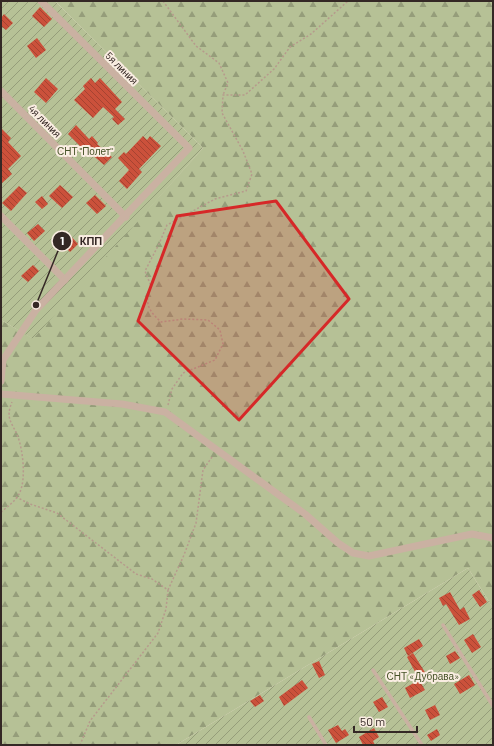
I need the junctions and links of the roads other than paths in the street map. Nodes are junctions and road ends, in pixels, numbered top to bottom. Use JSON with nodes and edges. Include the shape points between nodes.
{"nodes":[{"id":1,"x":41,"y":1,"type":"edge"},
{"id":2,"x":1,"y":91,"type":"edge"},
{"id":3,"x":1,"y":216,"type":"edge"},
{"id":4,"x":126,"y":217,"type":"junction"},
{"id":5,"x":65,"y":280,"type":"junction"},
{"id":6,"x":1,"y":381,"type":"edge"},
{"id":7,"x":1,"y":394,"type":"edge"},
{"id":8,"x":493,"y":538,"type":"edge"},
{"id":9,"x":443,"y":625,"type":"dead end"},
{"id":10,"x":373,"y":670,"type":"dead end"},
{"id":11,"x":493,"y":706,"type":"edge"},
{"id":12,"x":309,"y":717,"type":"dead end"},
{"id":13,"x":326,"y":745,"type":"edge"},
{"id":14,"x":422,"y":745,"type":"edge"}],
"edges":[{"from":1,"to":4,"type":"street","name":"5я линия","via":[[189,148]]},
{"from":2,"to":4,"type":"street","name":"4я линия"},
{"from":3,"to":5,"type":"street"},
{"from":4,"to":5,"type":"street"},
{"from":5,"to":6,"type":"street","via":[[36,310],[3,360]]},
{"from":7,"to":8,"type":"street","via":[[122,404],[165,412],[305,514],[353,553],[370,556],[472,534]]},
{"from":9,"to":11,"type":"lane"},
{"from":10,"to":14,"type":"lane"},
{"from":12,"to":13,"type":"lane"}]}
